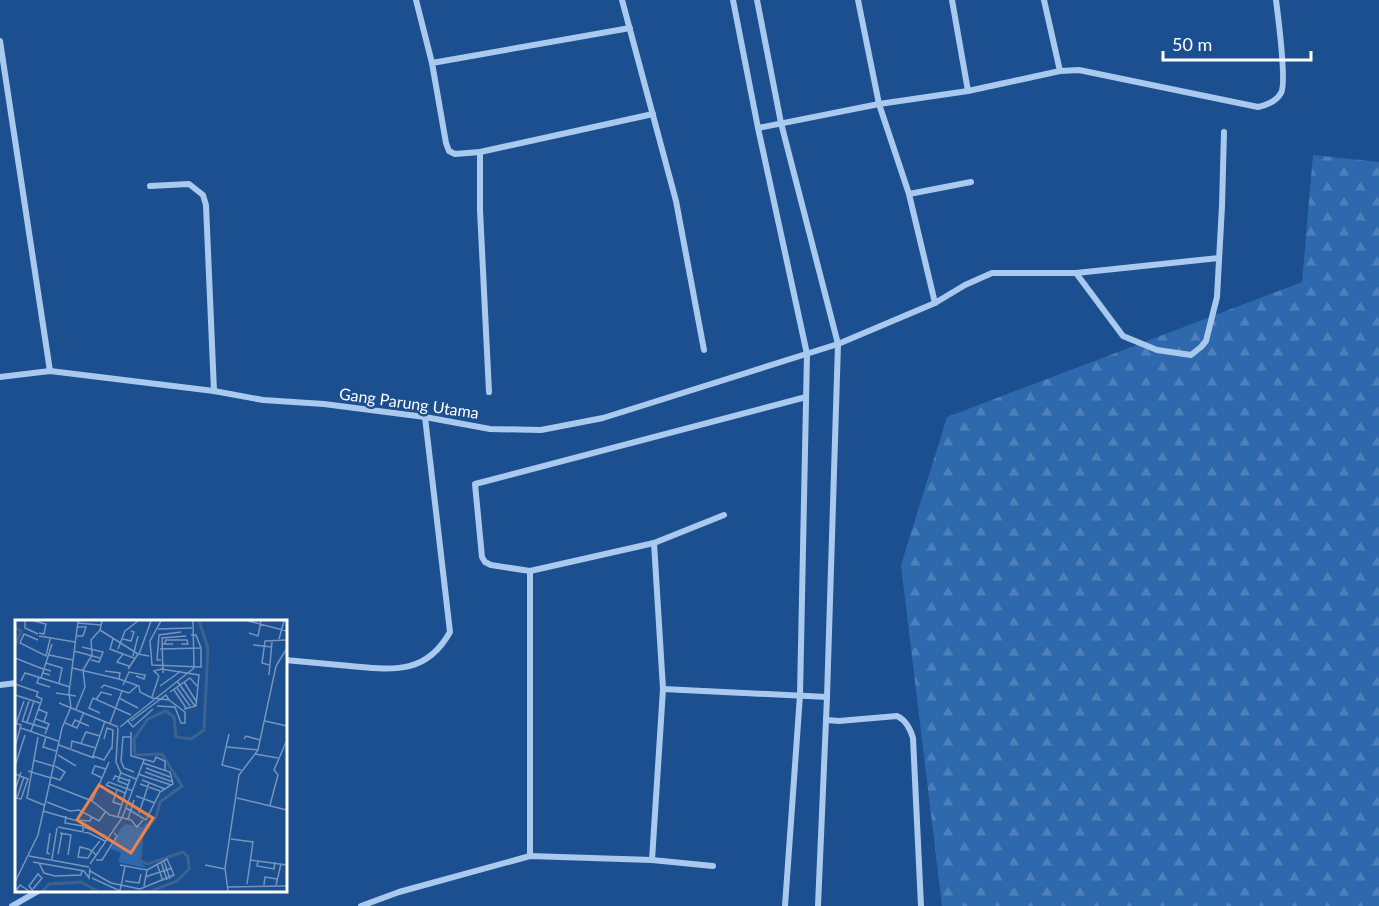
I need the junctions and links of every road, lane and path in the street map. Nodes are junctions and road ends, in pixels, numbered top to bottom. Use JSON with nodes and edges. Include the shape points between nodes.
{"nodes":[{"id":1,"x":416,"y":0,"type":"edge"},
{"id":2,"x":622,"y":0,"type":"edge"},
{"id":3,"x":733,"y":0,"type":"edge"},
{"id":4,"x":757,"y":0,"type":"edge"},
{"id":5,"x":858,"y":0,"type":"edge"},
{"id":6,"x":952,"y":0,"type":"edge"},
{"id":7,"x":1044,"y":0,"type":"edge"},
{"id":8,"x":1276,"y":0,"type":"edge"},
{"id":9,"x":630,"y":28,"type":"junction"},
{"id":10,"x":0,"y":41,"type":"edge"},
{"id":11,"x":432,"y":63,"type":"junction"},
{"id":12,"x":1060,"y":71,"type":"junction"},
{"id":13,"x":3,"y":74,"type":"edge"},
{"id":14,"x":968,"y":92,"type":"junction"},
{"id":15,"x":879,"y":104,"type":"junction"},
{"id":16,"x":653,"y":114,"type":"junction"},
{"id":17,"x":781,"y":123,"type":"junction"},
{"id":18,"x":758,"y":128,"type":"junction"},
{"id":19,"x":1224,"y":132,"type":"dead end"},
{"id":20,"x":480,"y":152,"type":"junction"},
{"id":21,"x":970,"y":182,"type":"dead end"},
{"id":22,"x":150,"y":186,"type":"dead end"},
{"id":23,"x":909,"y":194,"type":"junction"},
{"id":24,"x":1219,"y":258,"type":"junction"},
{"id":25,"x":1076,"y":273,"type":"junction"},
{"id":26,"x":935,"y":303,"type":"junction"},
{"id":27,"x":838,"y":344,"type":"junction"},
{"id":28,"x":704,"y":350,"type":"dead end"},
{"id":29,"x":807,"y":354,"type":"junction"},
{"id":30,"x":50,"y":371,"type":"junction"},
{"id":31,"x":0,"y":377,"type":"edge"},
{"id":32,"x":214,"y":391,"type":"junction"},
{"id":33,"x":489,"y":392,"type":"dead end"},
{"id":34,"x":806,"y":397,"type":"junction"},
{"id":35,"x":425,"y":417,"type":"junction"},
{"id":36,"x":724,"y":515,"type":"dead end"},
{"id":37,"x":654,"y":543,"type":"junction"},
{"id":38,"x":530,"y":571,"type":"junction"},
{"id":39,"x":286,"y":660,"type":"edge"},
{"id":40,"x":15,"y":683,"type":"edge"},
{"id":41,"x":0,"y":685,"type":"edge"},
{"id":42,"x":663,"y":689,"type":"junction"},
{"id":43,"x":800,"y":695,"type":"junction"},
{"id":44,"x":827,"y":697,"type":"junction"},
{"id":45,"x":826,"y":720,"type":"junction"},
{"id":46,"x":530,"y":856,"type":"junction"},
{"id":47,"x":652,"y":860,"type":"junction"},
{"id":48,"x":713,"y":866,"type":"dead end"},
{"id":49,"x":38,"y":891,"type":"edge"},
{"id":50,"x":12,"y":906,"type":"edge"},
{"id":51,"x":361,"y":906,"type":"edge"},
{"id":52,"x":785,"y":906,"type":"edge"},
{"id":53,"x":818,"y":906,"type":"edge"},
{"id":54,"x":921,"y":906,"type":"edge"}],
"edges":[{"from":1,"to":11,"type":"street"},
{"from":2,"to":9,"type":"street"},
{"from":3,"to":18,"type":"street"},
{"from":4,"to":17,"type":"street"},
{"from":5,"to":15,"type":"street"},
{"from":6,"to":14,"type":"street"},
{"from":7,"to":12,"type":"street"},
{"from":8,"to":12,"type":"street","via":[[1284,88],[1267,105],[1258,107],[1094,72]]},
{"from":9,"to":11,"type":"street"},
{"from":9,"to":16,"type":"street"},
{"from":10,"to":13,"type":"street"},
{"from":11,"to":20,"type":"street","via":[[448,150],[455,154]]},
{"from":12,"to":14,"type":"street"},
{"from":13,"to":30,"type":"street"},
{"from":14,"to":15,"type":"street"},
{"from":15,"to":17,"type":"street"},
{"from":15,"to":23,"type":"street"},
{"from":16,"to":20,"type":"street"},
{"from":16,"to":28,"type":"street","via":[[676,201]]},
{"from":17,"to":18,"type":"street"},
{"from":17,"to":27,"type":"street"},
{"from":18,"to":29,"type":"street"},
{"from":19,"to":24,"type":"street"},
{"from":20,"to":33,"type":"street"},
{"from":21,"to":23,"type":"street"},
{"from":22,"to":32,"type":"street","via":[[189,184],[203,195]]},
{"from":23,"to":26,"type":"street"},
{"from":24,"to":25,"type":"street","name":"Gang Parung Utama"},
{"from":24,"to":25,"type":"street","via":[[1216,297],[1206,341],[1191,354],[1157,350],[1122,336]]},
{"from":25,"to":26,"type":"street","name":"Gang Parung Utama","via":[[992,273]]},
{"from":26,"to":27,"type":"street","name":"Gang Parung Utama"},
{"from":27,"to":29,"type":"street","name":"Gang Parung Utama"},
{"from":27,"to":44,"type":"street"},
{"from":29,"to":34,"type":"street"},
{"from":29,"to":35,"type":"street","name":"Gang Parung Utama","via":[[603,418],[541,430],[490,429]]},
{"from":30,"to":31,"type":"street","name":"Gang Parung Utama"},
{"from":30,"to":32,"type":"street","name":"Gang Parung Utama"},
{"from":32,"to":35,"type":"street","name":"Gang Parung Utama"},
{"from":34,"to":38,"type":"street","via":[[475,484],[485,562]]},
{"from":34,"to":43,"type":"street"},
{"from":35,"to":39,"type":"street","via":[[450,632],[430,657],[394,670]]},
{"from":36,"to":37,"type":"street"},
{"from":37,"to":38,"type":"street"},
{"from":37,"to":42,"type":"street"},
{"from":38,"to":46,"type":"street"},
{"from":40,"to":41,"type":"street"},
{"from":42,"to":43,"type":"street"},
{"from":42,"to":47,"type":"street"},
{"from":43,"to":44,"type":"street"},
{"from":43,"to":52,"type":"street"},
{"from":44,"to":45,"type":"street"},
{"from":45,"to":53,"type":"street"},
{"from":45,"to":54,"type":"street","via":[[897,716],[910,730]]},
{"from":46,"to":47,"type":"street"},
{"from":46,"to":51,"type":"street"},
{"from":47,"to":48,"type":"street"},
{"from":49,"to":50,"type":"street"}]}
